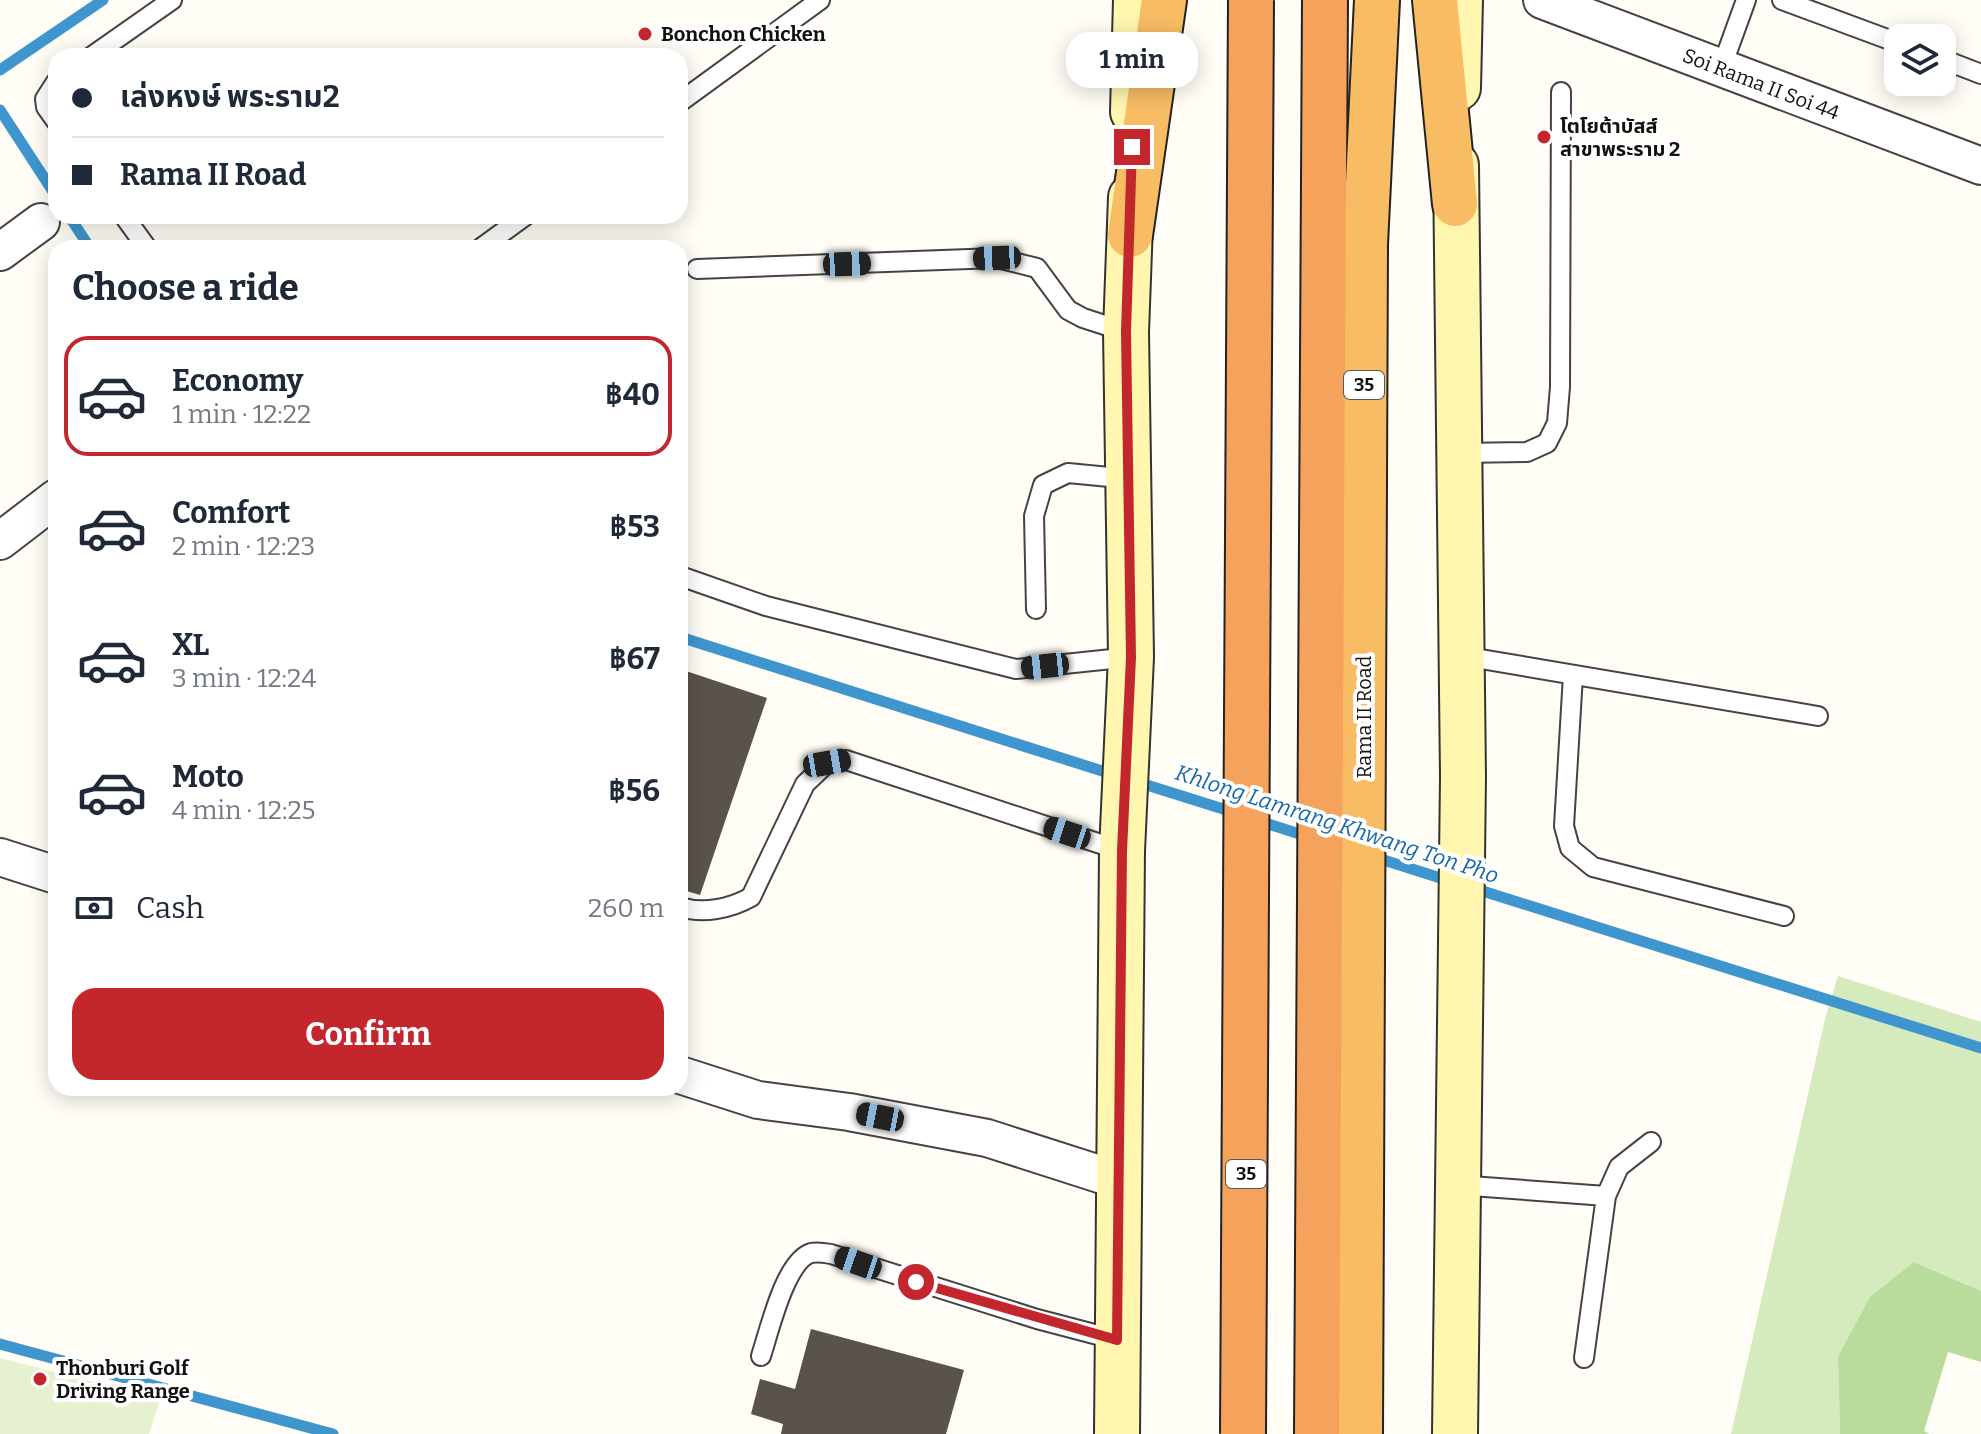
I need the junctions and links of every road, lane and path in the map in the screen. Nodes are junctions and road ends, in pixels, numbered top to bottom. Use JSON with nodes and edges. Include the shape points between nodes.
{"nodes":[{"id":1,"x":172,"y":0,"type":"edge"},
{"id":2,"x":820,"y":0,"type":"edge"},
{"id":3,"x":1136,"y":0,"type":"edge"},
{"id":4,"x":1164,"y":0,"type":"edge"},
{"id":5,"x":1249,"y":0,"type":"edge"},
{"id":6,"x":1325,"y":0,"type":"edge"},
{"id":7,"x":1377,"y":0,"type":"edge"},
{"id":8,"x":1435,"y":0,"type":"edge"},
{"id":9,"x":1460,"y":0,"type":"edge"},
{"id":10,"x":1542,"y":0,"type":"edge"},
{"id":11,"x":1746,"y":0,"type":"edge"},
{"id":12,"x":1782,"y":0,"type":"edge"},
{"id":13,"x":1884,"y":38,"type":"edge"},
{"id":14,"x":103,"y":48,"type":"edge"},
{"id":15,"x":1956,"y":64,"type":"edge"},
{"id":16,"x":1721,"y":69,"type":"junction"},
{"id":17,"x":1981,"y":74,"type":"edge"},
{"id":18,"x":1561,"y":92,"type":"dead end"},
{"id":19,"x":688,"y":96,"type":"edge"},
{"id":20,"x":1980,"y":163,"type":"edge"},
{"id":21,"x":1455,"y":204,"type":"junction"},
{"id":22,"x":41,"y":222,"type":"dead end"},
{"id":23,"x":514,"y":224,"type":"edge"},
{"id":24,"x":1130,"y":235,"type":"junction"},
{"id":25,"x":492,"y":240,"type":"edge"},
{"id":26,"x":0,"y":252,"type":"edge"},
{"id":27,"x":697,"y":269,"type":"dead end"},
{"id":28,"x":1126,"y":332,"type":"junction"},
{"id":29,"x":1459,"y":453,"type":"junction"},
{"id":30,"x":1130,"y":479,"type":"junction"},
{"id":31,"x":48,"y":504,"type":"edge"},
{"id":32,"x":0,"y":541,"type":"edge"},
{"id":33,"x":688,"y":579,"type":"edge"},
{"id":34,"x":1036,"y":609,"type":"dead end"},
{"id":35,"x":1463,"y":656,"type":"junction"},
{"id":36,"x":1131,"y":657,"type":"junction"},
{"id":37,"x":1573,"y":675,"type":"junction"},
{"id":38,"x":1818,"y":716,"type":"dead end"},
{"id":39,"x":1122,"y":851,"type":"junction"},
{"id":40,"x":0,"y":857,"type":"edge"},
{"id":41,"x":48,"y":872,"type":"edge"},
{"id":42,"x":688,"y":910,"type":"edge"},
{"id":43,"x":1784,"y":916,"type":"dead end"},
{"id":44,"x":688,"y":1078,"type":"edge"},
{"id":45,"x":1651,"y":1142,"type":"dead end"},
{"id":46,"x":1118,"y":1180,"type":"junction"},
{"id":47,"x":1457,"y":1185,"type":"junction"},
{"id":48,"x":1606,"y":1196,"type":"junction"},
{"id":49,"x":1117,"y":1340,"type":"junction"},
{"id":50,"x":761,"y":1356,"type":"dead end"},
{"id":51,"x":1584,"y":1358,"type":"dead end"},
{"id":52,"x":1117,"y":1434,"type":"edge"},
{"id":53,"x":1241,"y":1434,"type":"edge"},
{"id":54,"x":1317,"y":1434,"type":"edge"},
{"id":55,"x":1360,"y":1434,"type":"edge"},
{"id":56,"x":1455,"y":1434,"type":"edge"}],
"edges":[{"from":1,"to":14,"type":"lane"},
{"from":2,"to":19,"type":"lane"},
{"from":3,"to":24,"type":"main road"},
{"from":4,"to":24,"type":"highway"},
{"from":5,"to":53,"type":"highway","bridge":true},
{"from":5,"to":53,"type":"highway","number":"35","bridge":true,"via":[[1248,914]]},
{"from":6,"to":54,"type":"highway"},
{"from":7,"to":55,"type":"highway","name":"Rama II Road","number":"35","via":[[1365,244]]},
{"from":8,"to":21,"type":"highway"},
{"from":9,"to":21,"type":"main road"},
{"from":10,"to":16,"type":"street","name":"Soi Rama II Soi 44"},
{"from":11,"to":16,"type":"lane"},
{"from":12,"to":13,"type":"lane"},
{"from":15,"to":17,"type":"lane"},
{"from":16,"to":20,"type":"street","name":"Soi Rama II Soi 44"},
{"from":18,"to":29,"type":"lane","via":[[1557,423],[1547,443],[1527,452]]},
{"from":21,"to":29,"type":"main road"},
{"from":22,"to":26,"type":"street"},
{"from":23,"to":25,"type":"lane"},
{"from":24,"to":28,"type":"main road"},
{"from":27,"to":28,"type":"lane","via":[[997,258],[1037,268],[1068,310]]},
{"from":28,"to":30,"type":"main road"},
{"from":29,"to":35,"type":"main road"},
{"from":30,"to":34,"type":"lane","via":[[1068,473],[1043,485],[1034,516]]},
{"from":30,"to":36,"type":"main road"},
{"from":31,"to":32,"type":"street"},
{"from":33,"to":36,"type":"lane","via":[[766,606],[1016,669]]},
{"from":35,"to":37,"type":"lane"},
{"from":35,"to":47,"type":"main road"},
{"from":36,"to":39,"type":"main road"},
{"from":37,"to":38,"type":"lane"},
{"from":37,"to":43,"type":"lane","via":[[1564,826],[1570,848],[1593,867]]},
{"from":39,"to":42,"type":"lane","via":[[846,760],[827,763],[805,784],[751,897],[734,907]]},
{"from":39,"to":46,"type":"main road"},
{"from":40,"to":41,"type":"street"},
{"from":44,"to":46,"type":"street","via":[[758,1100],[987,1138]]},
{"from":45,"to":48,"type":"lane","via":[[1619,1167]]},
{"from":46,"to":49,"type":"main road"},
{"from":47,"to":48,"type":"lane"},
{"from":47,"to":56,"type":"main road"},
{"from":48,"to":51,"type":"lane"},
{"from":49,"to":50,"type":"lane","via":[[831,1254],[812,1253],[790,1273]]},
{"from":49,"to":52,"type":"main road"}]}
